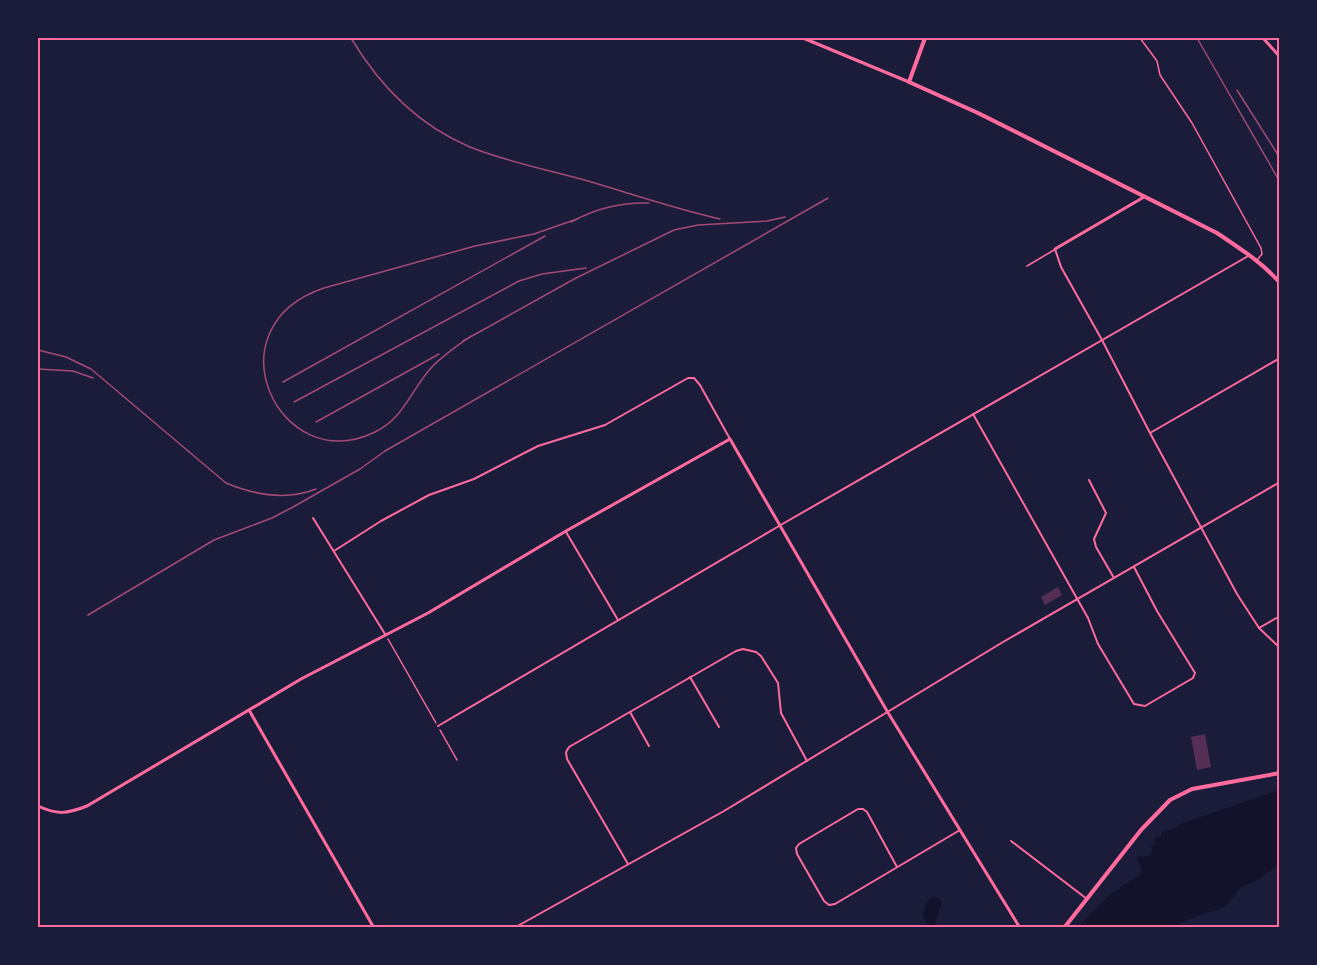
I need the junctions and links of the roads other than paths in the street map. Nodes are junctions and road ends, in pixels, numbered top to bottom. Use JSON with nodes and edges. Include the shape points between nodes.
{"nodes":[{"id":1,"x":803,"y":38,"type":"edge"},
{"id":2,"x":925,"y":38,"type":"edge"},
{"id":3,"x":1140,"y":38,"type":"edge"},
{"id":4,"x":1263,"y":38,"type":"edge"},
{"id":5,"x":1280,"y":57,"type":"edge"},
{"id":6,"x":909,"y":82,"type":"junction"},
{"id":7,"x":1145,"y":196,"type":"junction"},
{"id":8,"x":1055,"y":249,"type":"junction"},
{"id":9,"x":1250,"y":255,"type":"junction"},
{"id":10,"x":1257,"y":261,"type":"junction"},
{"id":11,"x":1027,"y":266,"type":"dead end"},
{"id":12,"x":1280,"y":283,"type":"edge"},
{"id":13,"x":1102,"y":340,"type":"junction"},
{"id":14,"x":1280,"y":358,"type":"edge"},
{"id":15,"x":973,"y":414,"type":"junction"},
{"id":16,"x":1150,"y":432,"type":"junction"},
{"id":17,"x":730,"y":439,"type":"junction"},
{"id":18,"x":1089,"y":480,"type":"dead end"},
{"id":19,"x":1280,"y":482,"type":"edge"},
{"id":20,"x":313,"y":519,"type":"dead end"},
{"id":21,"x":779,"y":526,"type":"junction"},
{"id":22,"x":1200,"y":528,"type":"junction"},
{"id":23,"x":566,"y":531,"type":"junction"},
{"id":24,"x":334,"y":551,"type":"junction"},
{"id":25,"x":1134,"y":567,"type":"junction"},
{"id":26,"x":1114,"y":578,"type":"junction"},
{"id":27,"x":1077,"y":600,"type":"junction"},
{"id":28,"x":1280,"y":616,"type":"edge"},
{"id":29,"x":618,"y":620,"type":"junction"},
{"id":30,"x":1259,"y":628,"type":"junction"},
{"id":31,"x":385,"y":634,"type":"junction"},
{"id":32,"x":1280,"y":648,"type":"edge"},
{"id":33,"x":690,"y":677,"type":"junction"},
{"id":34,"x":249,"y":710,"type":"junction"},
{"id":35,"x":887,"y":711,"type":"junction"},
{"id":36,"x":630,"y":712,"type":"junction"},
{"id":37,"x":438,"y":726,"type":"road end"},
{"id":38,"x":719,"y":726,"type":"dead end"},
{"id":39,"x":649,"y":746,"type":"dead end"},
{"id":40,"x":807,"y":761,"type":"junction"},
{"id":41,"x":1280,"y":773,"type":"edge"},
{"id":42,"x":38,"y":806,"type":"edge"},
{"id":43,"x":960,"y":830,"type":"junction"},
{"id":44,"x":1011,"y":841,"type":"dead end"},
{"id":45,"x":628,"y":865,"type":"junction"},
{"id":46,"x":897,"y":867,"type":"junction"},
{"id":47,"x":1087,"y":899,"type":"junction"},
{"id":48,"x":374,"y":927,"type":"edge"},
{"id":49,"x":514,"y":927,"type":"edge"},
{"id":50,"x":1020,"y":927,"type":"edge"},
{"id":51,"x":1064,"y":927,"type":"edge"}],
"edges":[{"from":1,"to":6,"type":"street"},
{"from":2,"to":6,"type":"main road"},
{"from":3,"to":10,"type":"lane","via":[[1157,61],[1160,75],[1192,123],[1261,249]]},
{"from":4,"to":5,"type":"street"},
{"from":6,"to":7,"type":"main road"},
{"from":7,"to":8,"type":"street"},
{"from":7,"to":9,"type":"main road","via":[[1217,233]]},
{"from":8,"to":11,"type":"lane"},
{"from":8,"to":13,"type":"street"},
{"from":9,"to":10,"type":"main road"},
{"from":9,"to":13,"type":"street"},
{"from":10,"to":12,"type":"main road"},
{"from":13,"to":15,"type":"street"},
{"from":13,"to":16,"type":"street"},
{"from":14,"to":16,"type":"street"},
{"from":15,"to":21,"type":"street"},
{"from":15,"to":27,"type":"street"},
{"from":16,"to":22,"type":"street"},
{"from":17,"to":21,"type":"street"},
{"from":17,"to":23,"type":"street"},
{"from":17,"to":24,"type":"street","via":[[700,385],[694,378],[688,378],[605,424],[538,446],[474,479],[429,495]]},
{"from":18,"to":26,"type":"street","via":[[1106,513],[1095,534],[1096,547]]},
{"from":19,"to":22,"type":"street"},
{"from":20,"to":24,"type":"street"},
{"from":21,"to":29,"type":"street"},
{"from":21,"to":35,"type":"street"},
{"from":22,"to":25,"type":"street"},
{"from":22,"to":30,"type":"street"},
{"from":23,"to":29,"type":"street"},
{"from":23,"to":31,"type":"street","via":[[428,613]]},
{"from":24,"to":31,"type":"street"},
{"from":25,"to":26,"type":"street"},
{"from":25,"to":27,"type":"street","via":[[1195,673],[1193,678],[1145,706],[1134,704]]},
{"from":26,"to":27,"type":"street"},
{"from":27,"to":35,"type":"street"},
{"from":28,"to":30,"type":"street"},
{"from":29,"to":37,"type":"street"},
{"from":30,"to":32,"type":"street"},
{"from":31,"to":34,"type":"street"},
{"from":33,"to":36,"type":"street"},
{"from":33,"to":38,"type":"street"},
{"from":33,"to":40,"type":"street","via":[[736,651],[756,652],[778,683],[781,713]]},
{"from":34,"to":42,"type":"street","via":[[87,806],[70,812],[52,812]]},
{"from":34,"to":48,"type":"street"},
{"from":35,"to":40,"type":"street"},
{"from":35,"to":43,"type":"street"},
{"from":36,"to":39,"type":"street"},
{"from":36,"to":45,"type":"street","via":[[566,752]]},
{"from":40,"to":45,"type":"street"},
{"from":41,"to":47,"type":"main road","via":[[1192,789],[1170,800]]},
{"from":43,"to":46,"type":"street"},
{"from":43,"to":50,"type":"street"},
{"from":44,"to":47,"type":"street"},
{"from":45,"to":49,"type":"street"},
{"from":46,"to":46,"type":"street","via":[[830,905],[824,902],[796,849],[863,808]]},
{"from":47,"to":51,"type":"main road"}]}
